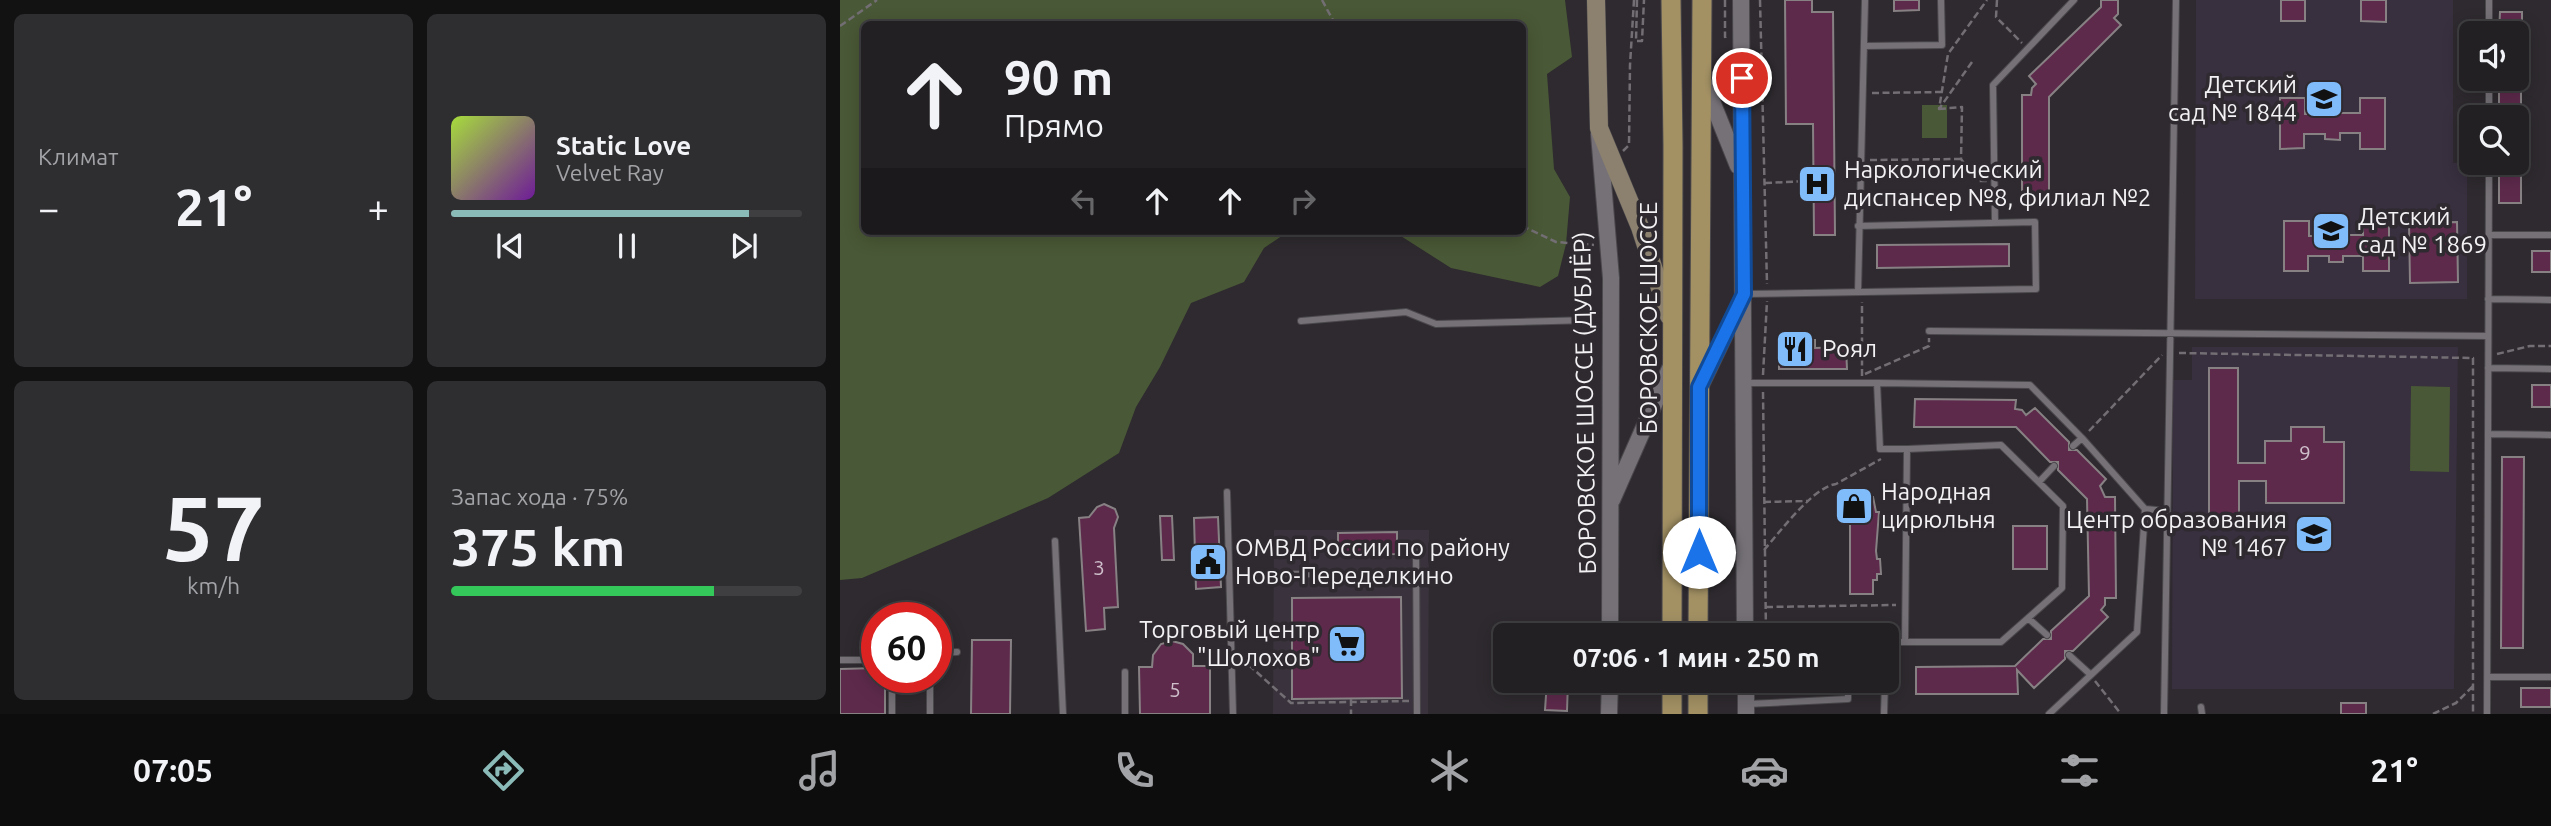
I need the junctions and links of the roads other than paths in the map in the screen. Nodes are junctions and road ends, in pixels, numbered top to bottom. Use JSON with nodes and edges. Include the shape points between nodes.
{"nodes":[{"id":1,"x":1596,"y":0,"type":"edge"},
{"id":2,"x":1671,"y":0,"type":"edge"},
{"id":3,"x":1702,"y":0,"type":"edge"},
{"id":4,"x":1741,"y":0,"type":"edge"},
{"id":5,"x":1865,"y":0,"type":"edge"},
{"id":6,"x":1941,"y":0,"type":"edge"},
{"id":7,"x":2074,"y":0,"type":"edge"},
{"id":8,"x":2176,"y":0,"type":"edge"},
{"id":9,"x":2489,"y":0,"type":"edge"},
{"id":10,"x":2489,"y":21,"type":"edge"},
{"id":11,"x":1864,"y":46,"type":"junction"},
{"id":12,"x":1701,"y":72,"type":"junction"},
{"id":13,"x":1599,"y":128,"type":"junction"},
{"id":14,"x":2489,"y":175,"type":"edge"},
{"id":15,"x":1743,"y":182,"type":"junction"},
{"id":16,"x":1995,"y":223,"type":"junction"},
{"id":17,"x":1858,"y":226,"type":"junction"},
{"id":18,"x":2488,"y":235,"type":"junction"},
{"id":19,"x":2551,"y":235,"type":"edge"},
{"id":20,"x":1860,"y":292,"type":"junction"},
{"id":21,"x":1744,"y":294,"type":"junction"},
{"id":22,"x":2488,"y":299,"type":"junction"},
{"id":23,"x":2551,"y":300,"type":"edge"},
{"id":24,"x":1590,"y":320,"type":"dead end"},
{"id":25,"x":1301,"y":321,"type":"dead end"},
{"id":26,"x":1673,"y":329,"type":"junction"},
{"id":27,"x":1929,"y":331,"type":"road end"},
{"id":28,"x":2170,"y":334,"type":"junction"},
{"id":29,"x":2488,"y":336,"type":"junction"},
{"id":30,"x":1673,"y":361,"type":"junction"},
{"id":31,"x":2488,"y":368,"type":"junction"},
{"id":32,"x":2551,"y":369,"type":"edge"},
{"id":33,"x":1745,"y":383,"type":"junction"},
{"id":34,"x":1877,"y":383,"type":"junction"},
{"id":35,"x":1699,"y":387,"type":"junction"},
{"id":36,"x":2488,"y":434,"type":"junction"},
{"id":37,"x":2551,"y":435,"type":"edge"},
{"id":38,"x":2082,"y":438,"type":"junction"},
{"id":39,"x":2073,"y":446,"type":"dead end"},
{"id":40,"x":1907,"y":449,"type":"junction"},
{"id":41,"x":2054,"y":466,"type":"dead end"},
{"id":42,"x":2039,"y":482,"type":"junction"},
{"id":43,"x":1227,"y":492,"type":"dead end"},
{"id":44,"x":1609,"y":506,"type":"junction"},
{"id":45,"x":2145,"y":509,"type":"junction"},
{"id":46,"x":2167,"y":511,"type":"junction"},
{"id":47,"x":1055,"y":541,"type":"dead end"},
{"id":48,"x":1416,"y":550,"type":"dead end"},
{"id":49,"x":1287,"y":574,"type":"dead end"},
{"id":50,"x":1417,"y":575,"type":"junction"},
{"id":51,"x":2028,"y":618,"type":"junction"},
{"id":52,"x":1610,"y":623,"type":"edge"},
{"id":53,"x":1672,"y":623,"type":"edge"},
{"id":54,"x":1698,"y":623,"type":"edge"},
{"id":55,"x":1745,"y":623,"type":"edge"},
{"id":56,"x":2047,"y":635,"type":"dead end"},
{"id":57,"x":1899,"y":642,"type":"edge"},
{"id":58,"x":1905,"y":642,"type":"junction"},
{"id":59,"x":952,"y":652,"type":"edge"},
{"id":60,"x":957,"y":652,"type":"dead end"},
{"id":61,"x":2068,"y":655,"type":"dead end"},
{"id":62,"x":840,"y":660,"type":"edge"},
{"id":63,"x":861,"y":660,"type":"edge"},
{"id":64,"x":1125,"y":672,"type":"dead end"},
{"id":65,"x":2091,"y":676,"type":"junction"},
{"id":66,"x":2487,"y":677,"type":"junction"},
{"id":67,"x":2551,"y":677,"type":"edge"},
{"id":68,"x":892,"y":693,"type":"edge"},
{"id":69,"x":930,"y":693,"type":"edge"},
{"id":70,"x":1610,"y":693,"type":"edge"},
{"id":71,"x":1672,"y":693,"type":"edge"},
{"id":72,"x":1698,"y":693,"type":"edge"},
{"id":73,"x":1848,"y":693,"type":"edge"},
{"id":74,"x":1885,"y":693,"type":"edge"},
{"id":75,"x":1746,"y":709,"type":"edge"},
{"id":76,"x":892,"y":714,"type":"edge"},
{"id":77,"x":930,"y":714,"type":"edge"},
{"id":78,"x":1063,"y":714,"type":"edge"},
{"id":79,"x":1125,"y":714,"type":"edge"},
{"id":80,"x":1233,"y":714,"type":"edge"},
{"id":81,"x":1417,"y":714,"type":"edge"},
{"id":82,"x":1609,"y":714,"type":"edge"},
{"id":83,"x":1672,"y":714,"type":"edge"},
{"id":84,"x":1698,"y":714,"type":"edge"},
{"id":85,"x":1884,"y":714,"type":"edge"},
{"id":86,"x":2049,"y":714,"type":"edge"},
{"id":87,"x":2164,"y":714,"type":"edge"},
{"id":88,"x":2487,"y":714,"type":"edge"}],
"edges":[{"from":1,"to":13,"type":"main road"},
{"from":2,"to":26,"type":"main road","name":"БОРОВСКОЕ ШОССЕ"},
{"from":3,"to":12,"type":"main road","name":"БОРОВСКОЕ ШОССЕ"},
{"from":4,"to":15,"type":"street"},
{"from":5,"to":11,"type":"lane"},
{"from":6,"to":11,"type":"lane","via":[[1942,45]]},
{"from":7,"to":16,"type":"lane","via":[[1993,85]]},
{"from":8,"to":28,"type":"lane"},
{"from":9,"to":10,"type":"lane"},
{"from":11,"to":17,"type":"lane"},
{"from":12,"to":15,"type":"street"},
{"from":12,"to":35,"type":"main road","name":"БОРОВСКОЕ ШОССЕ"},
{"from":13,"to":26,"type":"main road","via":[[1657,274]]},
{"from":13,"to":44,"type":"street","name":"БОРОВСКОЕ ШОССЕ (ДУБЛЁР)","via":[[1611,278]]},
{"from":14,"to":18,"type":"lane"},
{"from":15,"to":21,"type":"street"},
{"from":16,"to":17,"type":"lane"},
{"from":16,"to":20,"type":"lane","via":[[2035,222],[2036,289]]},
{"from":17,"to":20,"type":"lane"},
{"from":18,"to":19,"type":"lane"},
{"from":18,"to":22,"type":"lane"},
{"from":20,"to":21,"type":"lane"},
{"from":21,"to":33,"type":"street"},
{"from":21,"to":35,"type":"street"},
{"from":22,"to":23,"type":"lane"},
{"from":22,"to":29,"type":"lane"},
{"from":24,"to":25,"type":"lane","via":[[1436,324],[1406,312]]},
{"from":26,"to":30,"type":"main road","name":"БОРОВСКОЕ ШОССЕ"},
{"from":27,"to":28,"type":"lane"},
{"from":28,"to":29,"type":"lane"},
{"from":28,"to":46,"type":"lane"},
{"from":29,"to":31,"type":"lane"},
{"from":30,"to":44,"type":"street"},
{"from":30,"to":53,"type":"main road","name":"БОРОВСКОЕ ШОССЕ"},
{"from":31,"to":32,"type":"lane"},
{"from":31,"to":36,"type":"lane"},
{"from":33,"to":34,"type":"lane","via":[[1862,379]]},
{"from":33,"to":55,"type":"street"},
{"from":34,"to":38,"type":"lane","via":[[2030,385]]},
{"from":34,"to":40,"type":"lane","via":[[1880,449]]},
{"from":35,"to":54,"type":"main road","name":"БОРОВСКОЕ ШОССЕ"},
{"from":36,"to":37,"type":"lane"},
{"from":36,"to":66,"type":"lane"},
{"from":38,"to":39,"type":"lane"},
{"from":38,"to":45,"type":"lane"},
{"from":40,"to":42,"type":"lane","via":[[2001,445]]},
{"from":40,"to":58,"type":"lane"},
{"from":41,"to":42,"type":"lane"},
{"from":42,"to":51,"type":"lane","via":[[2063,506],[2062,588]]},
{"from":43,"to":80,"type":"lane"},
{"from":44,"to":52,"type":"street","name":"БОРОВСКОЕ ШОССЕ (ДУБЛЁР)"},
{"from":45,"to":46,"type":"lane"},
{"from":45,"to":65,"type":"lane","via":[[2137,632]]},
{"from":46,"to":87,"type":"lane"},
{"from":47,"to":78,"type":"lane"},
{"from":48,"to":50,"type":"lane"},
{"from":49,"to":50,"type":"lane"},
{"from":50,"to":81,"type":"lane"},
{"from":51,"to":56,"type":"lane"},
{"from":51,"to":58,"type":"lane","via":[[2001,642]]},
{"from":57,"to":58,"type":"lane"},
{"from":59,"to":60,"type":"lane"},
{"from":61,"to":65,"type":"lane"},
{"from":62,"to":63,"type":"lane"},
{"from":64,"to":79,"type":"lane"},
{"from":65,"to":86,"type":"lane"},
{"from":66,"to":67,"type":"lane"},
{"from":66,"to":88,"type":"lane"},
{"from":68,"to":76,"type":"lane"},
{"from":69,"to":77,"type":"lane"},
{"from":70,"to":82,"type":"street"},
{"from":71,"to":83,"type":"main road"},
{"from":72,"to":84,"type":"main road"},
{"from":73,"to":75,"type":"lane","via":[[1848,699]]},
{"from":74,"to":85,"type":"lane"}]}
